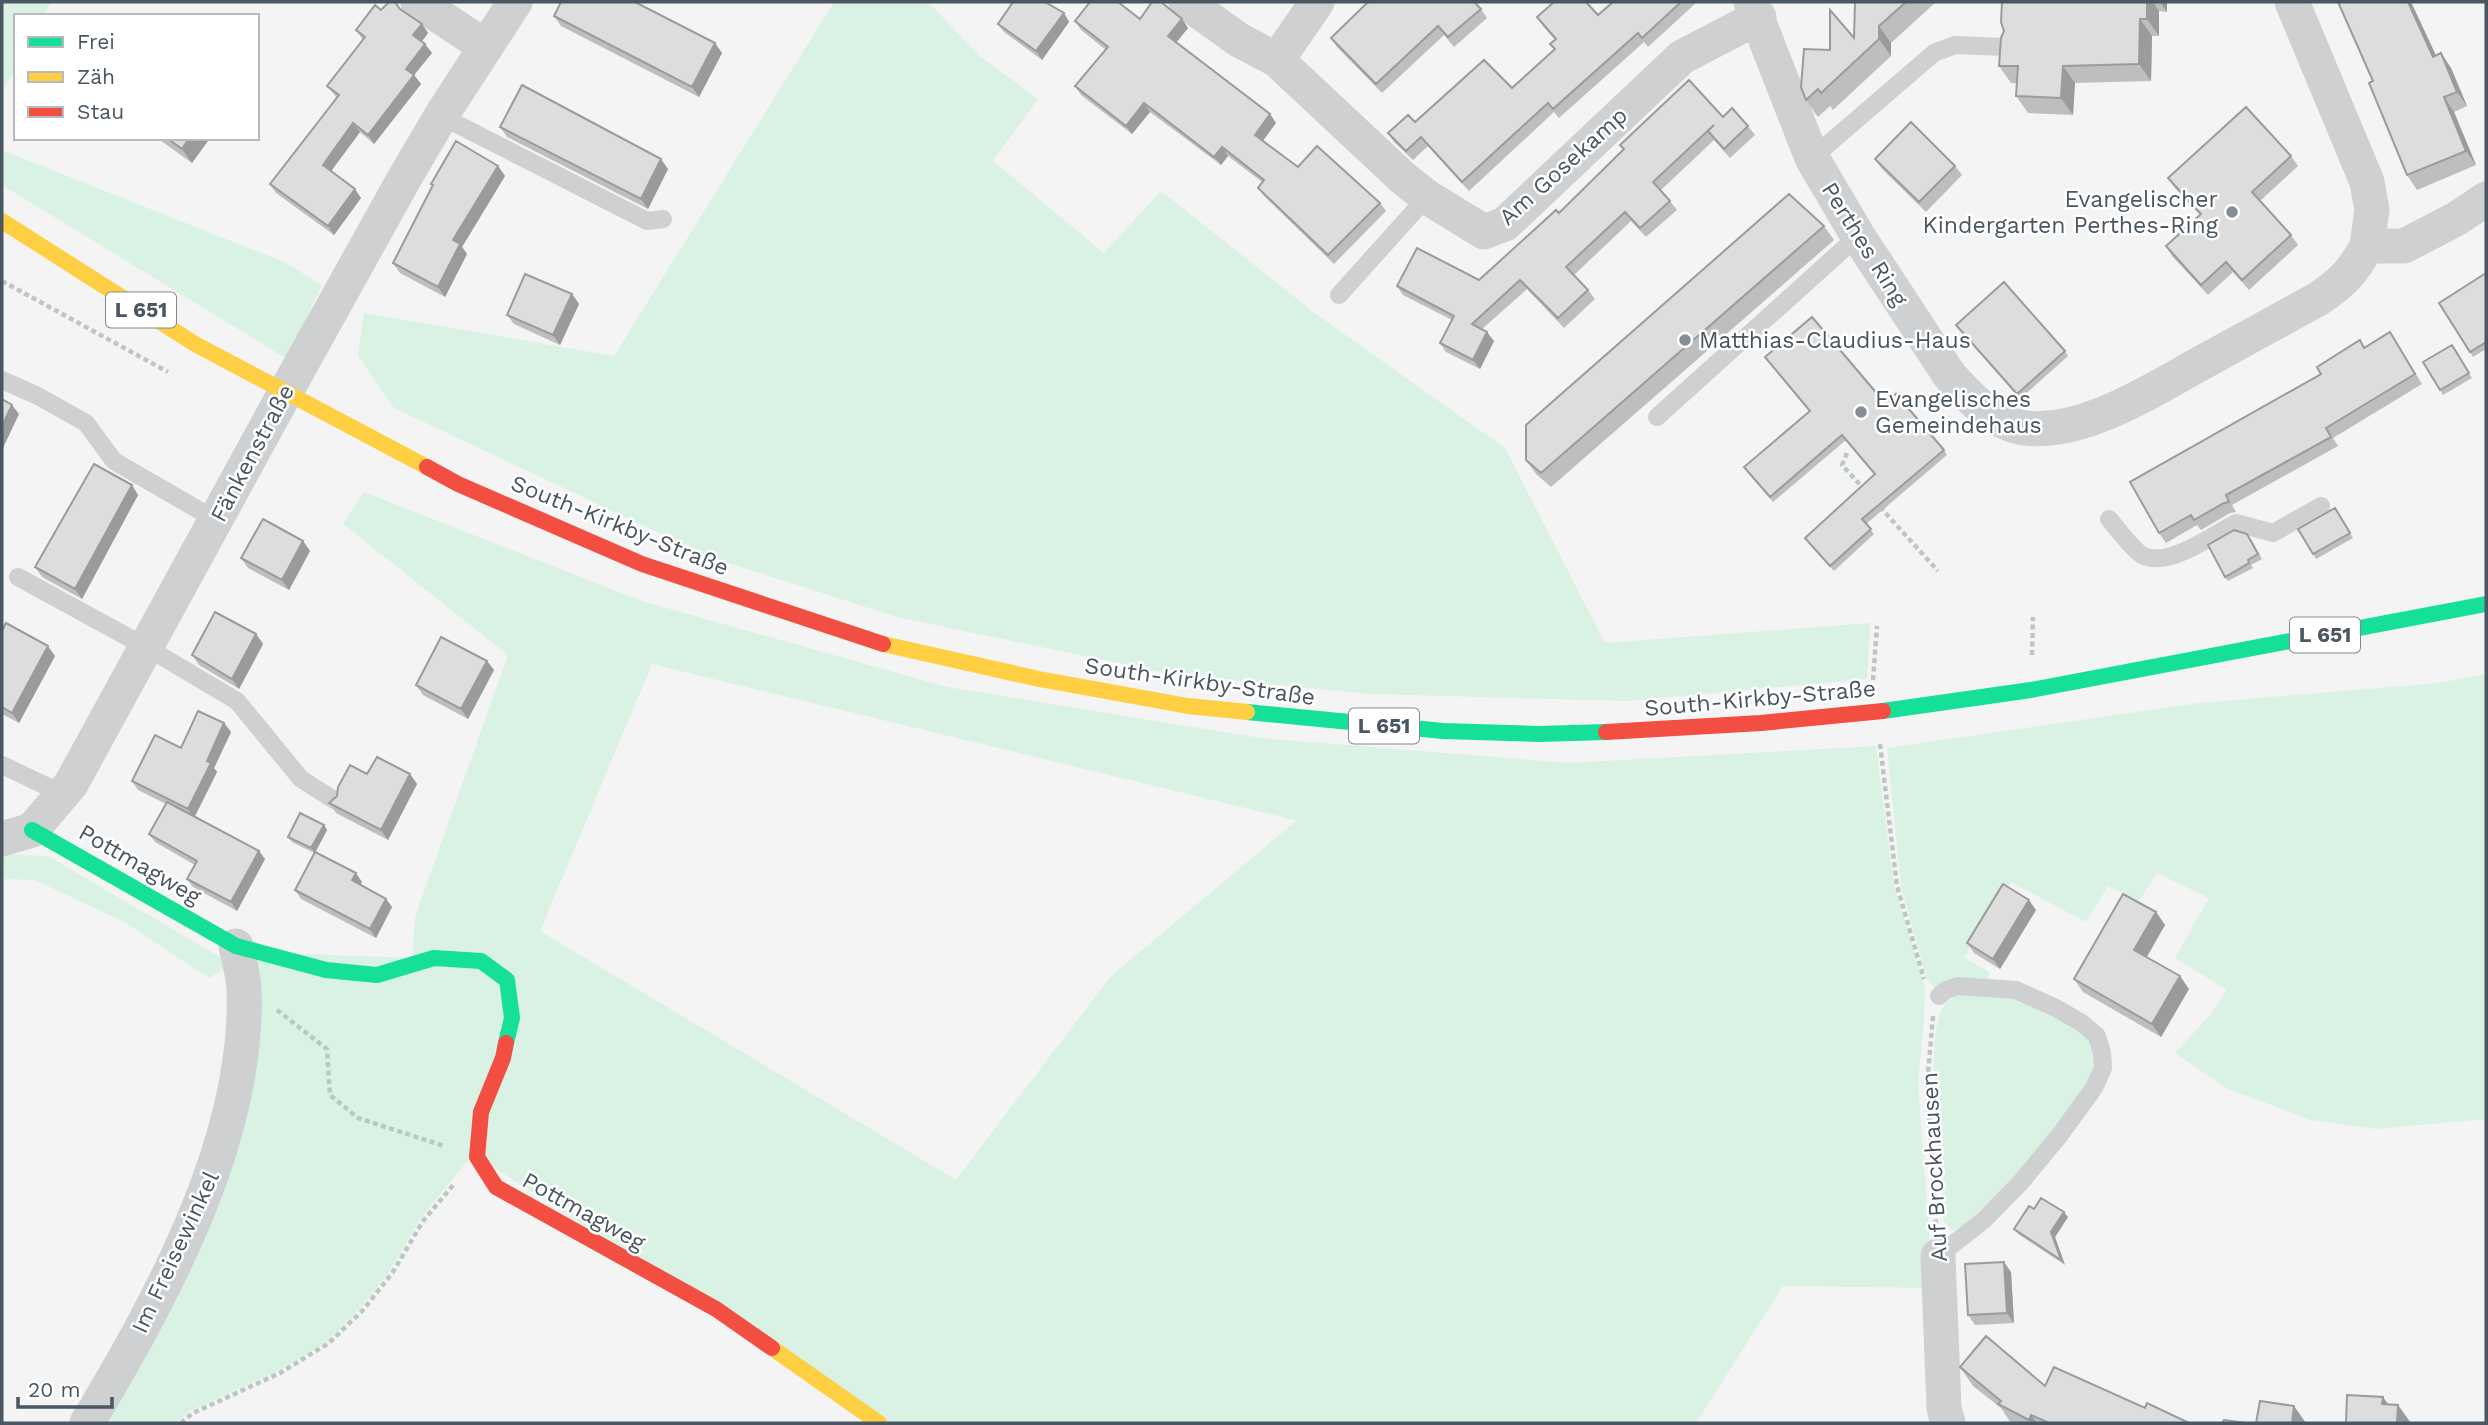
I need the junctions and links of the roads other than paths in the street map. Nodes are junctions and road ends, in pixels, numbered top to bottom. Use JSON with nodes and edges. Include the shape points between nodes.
{"nodes":[{"id":1,"x":418,"y":2,"type":"edge"},
{"id":2,"x":515,"y":2,"type":"edge"},
{"id":3,"x":1186,"y":2,"type":"edge"},
{"id":4,"x":1317,"y":2,"type":"edge"},
{"id":5,"x":2292,"y":2,"type":"edge"},
{"id":6,"x":1755,"y":9,"type":"edge"},
{"id":7,"x":486,"y":47,"type":"junction"},
{"id":8,"x":2006,"y":47,"type":"edge"},
{"id":9,"x":1277,"y":60,"type":"junction"},
{"id":10,"x":441,"y":116,"type":"junction"},
{"id":11,"x":1812,"y":158,"type":"junction"},
{"id":12,"x":1427,"y":197,"type":"junction"},
{"id":13,"x":2486,"y":198,"type":"edge"},
{"id":14,"x":663,"y":219,"type":"dead end"},
{"id":15,"x":2,"y":221,"type":"edge"},
{"id":16,"x":1858,"y":236,"type":"junction"},
{"id":17,"x":2367,"y":246,"type":"junction"},
{"id":18,"x":1339,"y":295,"type":"dead end"},
{"id":19,"x":2,"y":380,"type":"edge"},
{"id":20,"x":285,"y":393,"type":"junction"},
{"id":21,"x":1657,"y":417,"type":"dead end"},
{"id":22,"x":2321,"y":506,"type":"dead end"},
{"id":23,"x":2109,"y":519,"type":"dead end"},
{"id":24,"x":216,"y":520,"type":"junction"},
{"id":25,"x":19,"y":577,"type":"dead end"},
{"id":26,"x":2486,"y":604,"type":"edge"},
{"id":27,"x":146,"y":647,"type":"junction"},
{"id":28,"x":2,"y":765,"type":"edge"},
{"id":29,"x":64,"y":794,"type":"junction"},
{"id":30,"x":334,"y":800,"type":"edge"},
{"id":31,"x":17,"y":834,"type":"edge"},
{"id":32,"x":236,"y":946,"type":"junction"},
{"id":33,"x":1939,"y":996,"type":"road end"},
{"id":34,"x":1938,"y":1256,"type":"joint"},
{"id":35,"x":87,"y":1423,"type":"edge"},
{"id":36,"x":879,"y":1423,"type":"edge"},
{"id":37,"x":1948,"y":1423,"type":"edge"}],
"edges":[{"from":1,"to":7,"type":"street"},
{"from":2,"to":7,"type":"street","name":"Fänkenstraße"},
{"from":3,"to":9,"type":"street","name":"Am Gosekamp","via":[[1239,40]]},
{"from":4,"to":9,"type":"street"},
{"from":5,"to":17,"type":"street","name":"Perthes Ring","via":[[2367,182],[2372,210]]},
{"from":6,"to":11,"type":"street","name":"Perthes Ring"},
{"from":6,"to":12,"type":"street","name":"Am Gosekamp","via":[[1682,57],[1505,224],[1484,232]]},
{"from":7,"to":10,"type":"street","name":"Fänkenstraße"},
{"from":8,"to":11,"type":"lane","via":[[1955,45],[1934,53]]},
{"from":9,"to":12,"type":"street","name":"Am Gosekamp"},
{"from":10,"to":14,"type":"lane","via":[[647,221]]},
{"from":10,"to":20,"type":"street","name":"Fänkenstraße"},
{"from":11,"to":16,"type":"street","name":"Perthes Ring"},
{"from":12,"to":18,"type":"lane"},
{"from":13,"to":17,"type":"street","via":[[2404,246]]},
{"from":15,"to":20,"type":"main road","name":"South-Kirkby-Straße","number":"L 651","via":[[195,344]]},
{"from":16,"to":17,"type":"street","name":"Perthes Ring","via":[[1967,395],[2013,425],[2040,428],[2105,414],[2283,318],[2342,282]]},
{"from":16,"to":21,"type":"lane"},
{"from":19,"to":24,"type":"lane","via":[[86,424],[114,461]]},
{"from":20,"to":24,"type":"street","name":"Fänkenstraße"},
{"from":20,"to":26,"type":"main road","name":"South-Kirkby-Straße","number":"L 651","via":[[458,484],[642,564],[890,646],[1039,680],[1188,706],[1443,731],[1645,731],[1876,712],[2031,690]]},
{"from":22,"to":23,"type":"lane","via":[[2273,533],[2236,523],[2161,560],[2141,555]]},
{"from":24,"to":27,"type":"street","name":"Fänkenstraße"},
{"from":25,"to":27,"type":"lane"},
{"from":27,"to":29,"type":"street","name":"Fänkenstraße"},
{"from":27,"to":30,"type":"lane","via":[[237,701],[301,779]]},
{"from":28,"to":29,"type":"lane"},
{"from":29,"to":31,"type":"street","name":"Fänkenstraße"},
{"from":31,"to":32,"type":"main road","name":"Pottmagweg"},
{"from":32,"to":35,"type":"street","name":"Im Freisewinkel","via":[[244,984],[244,1024],[221,1147],[198,1213]]},
{"from":32,"to":36,"type":"main road","name":"Pottmagweg","via":[[326,970],[377,975],[434,958],[481,961],[506,980],[512,1018],[503,1058],[481,1112],[477,1157],[496,1187],[716,1310]]},
{"from":33,"to":34,"type":"lane","via":[[1958,986],[2016,990],[2056,1008],[2097,1036],[2103,1068],[2094,1088],[2021,1182],[1984,1220]]},
{"from":34,"to":37,"type":"street","name":"Auf Brockhausen"}]}
